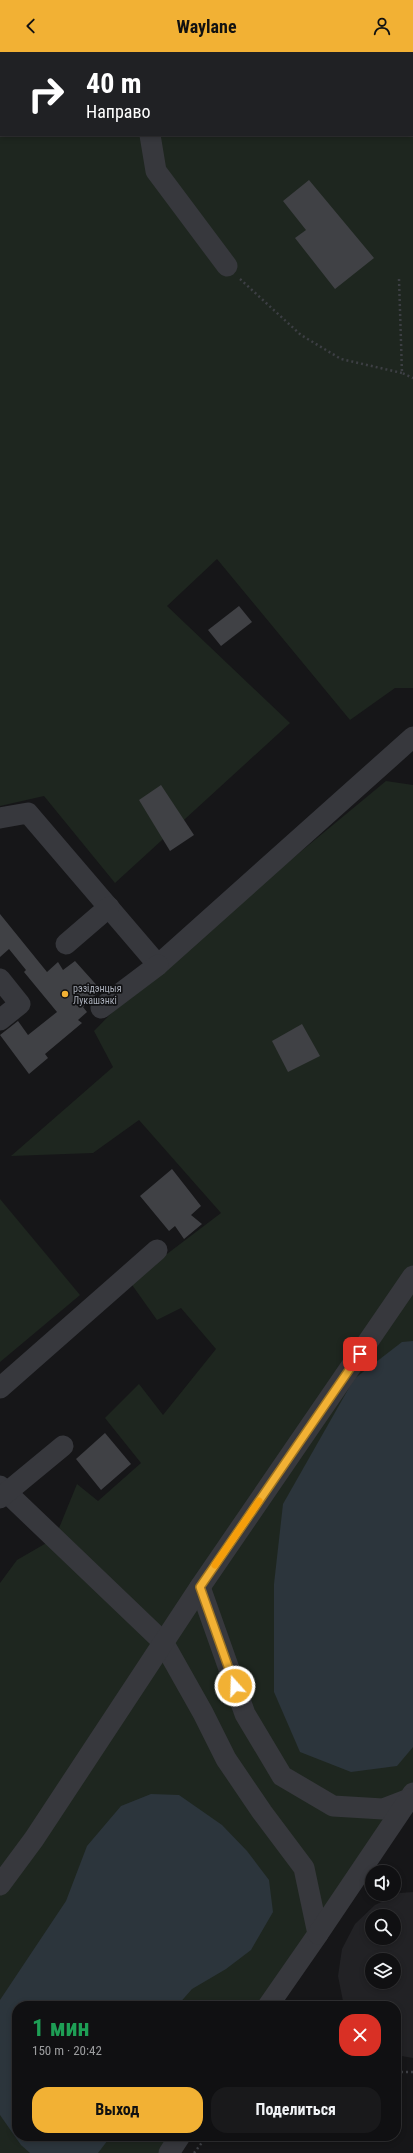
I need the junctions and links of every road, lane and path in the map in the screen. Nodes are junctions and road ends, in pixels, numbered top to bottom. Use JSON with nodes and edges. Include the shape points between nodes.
{"nodes":[{"id":1,"x":150,"y":136,"type":"edge"},
{"id":2,"x":227,"y":266,"type":"joint"},
{"id":3,"x":398,"y":279,"type":"dead end"},
{"id":4,"x":402,"y":373,"type":"junction"},
{"id":5,"x":413,"y":378,"type":"edge"},
{"id":6,"x":413,"y":737,"type":"edge"},
{"id":7,"x":0,"y":818,"type":"edge"},
{"id":8,"x":109,"y":907,"type":"junction"},
{"id":9,"x":66,"y":944,"type":"dead end"},
{"id":10,"x":158,"y":965,"type":"junction"},
{"id":11,"x":0,"y":978,"type":"edge"},
{"id":12,"x":101,"y":1008,"type":"dead end"},
{"id":13,"x":0,"y":1020,"type":"edge"},
{"id":14,"x":157,"y":1250,"type":"dead end"},
{"id":15,"x":413,"y":1276,"type":"edge"},
{"id":16,"x":0,"y":1388,"type":"edge"},
{"id":17,"x":63,"y":1446,"type":"dead end"},
{"id":18,"x":2,"y":1492,"type":"edge"},
{"id":19,"x":200,"y":1587,"type":"junction"},
{"id":20,"x":163,"y":1642,"type":"junction"},
{"id":21,"x":411,"y":1796,"type":"edge"},
{"id":22,"x":0,"y":1885,"type":"edge"},
{"id":23,"x":318,"y":1934,"type":"junction"},
{"id":24,"x":271,"y":2001,"type":"edge"},
{"id":25,"x":401,"y":2072,"type":"edge"},
{"id":26,"x":413,"y":2072,"type":"edge"},
{"id":27,"x":177,"y":2141,"type":"edge"},
{"id":28,"x":203,"y":2141,"type":"edge"},
{"id":29,"x":169,"y":2153,"type":"edge"},
{"id":30,"x":194,"y":2153,"type":"edge"}],
"edges":[{"from":1,"to":2,"type":"lane","via":[[156,171]]},
{"from":2,"to":4,"type":"path","via":[[301,336],[341,359]]},
{"from":3,"to":4,"type":"path"},
{"from":4,"to":5,"type":"path"},
{"from":6,"to":10,"type":"lane"},
{"from":7,"to":8,"type":"lane","via":[[28,812]]},
{"from":8,"to":9,"type":"lane"},
{"from":8,"to":10,"type":"lane"},
{"from":10,"to":12,"type":"lane"},
{"from":11,"to":13,"type":"lane","via":[[20,1004]]},
{"from":14,"to":16,"type":"lane"},
{"from":15,"to":19,"type":"lane"},
{"from":17,"to":18,"type":"lane"},
{"from":18,"to":20,"type":"lane"},
{"from":19,"to":20,"type":"lane"},
{"from":19,"to":21,"type":"lane","via":[[245,1714],[282,1776],[333,1806],[383,1809]]},
{"from":20,"to":22,"type":"lane","via":[[34,1839]]},
{"from":20,"to":23,"type":"lane","via":[[203,1712],[226,1759],[304,1868]]},
{"from":21,"to":23,"type":"lane"},
{"from":23,"to":24,"type":"lane"},
{"from":25,"to":26,"type":"path"},
{"from":27,"to":29,"type":"lane"},
{"from":28,"to":30,"type":"path"}]}
